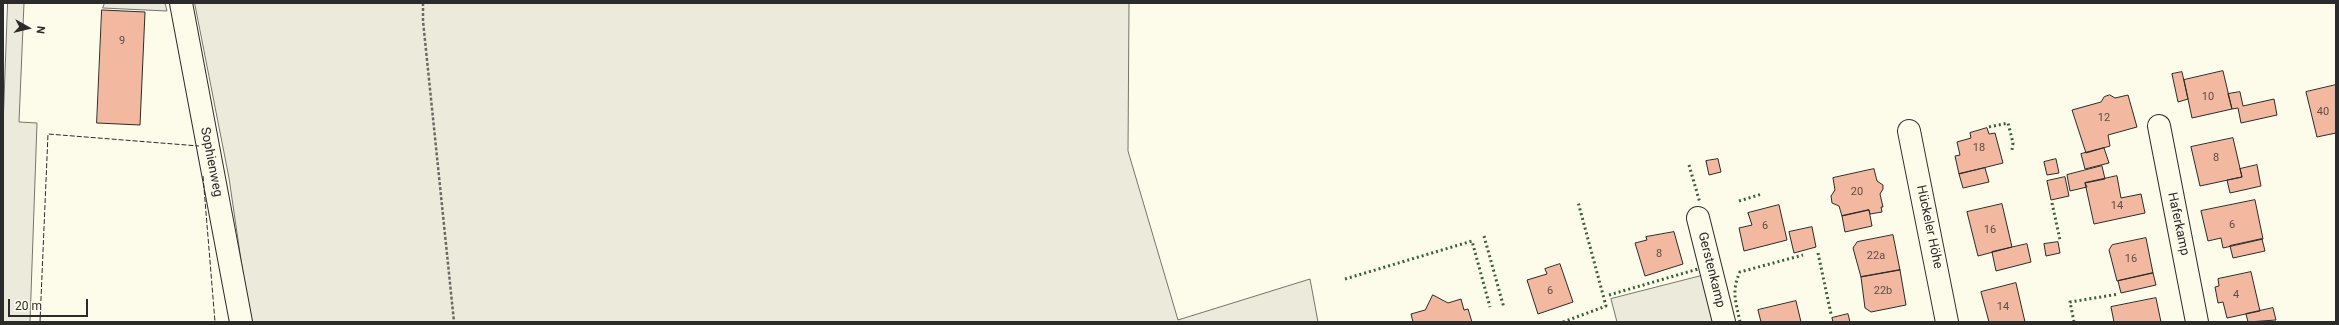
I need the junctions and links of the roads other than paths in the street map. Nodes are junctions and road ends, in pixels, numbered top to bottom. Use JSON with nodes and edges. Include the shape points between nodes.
{"nodes":[{"id":1,"x":181,"y":3,"type":"edge"},
{"id":2,"x":2159,"y":126,"type":"dead end"},
{"id":3,"x":1909,"y":131,"type":"dead end"},
{"id":4,"x":1698,"y":218,"type":"dead end"},
{"id":5,"x":241,"y":322,"type":"edge"},
{"id":6,"x":1724,"y":322,"type":"edge"},
{"id":7,"x":1946,"y":322,"type":"edge"},
{"id":8,"x":2197,"y":322,"type":"edge"}],
"edges":[{"from":1,"to":5,"type":"street","name":"Sophienweg"},
{"from":2,"to":8,"type":"street","name":"Haferkamp"},
{"from":3,"to":7,"type":"street","name":"Hückeler Höhe"},
{"from":4,"to":6,"type":"street","name":"Gerstenkamp"}]}
